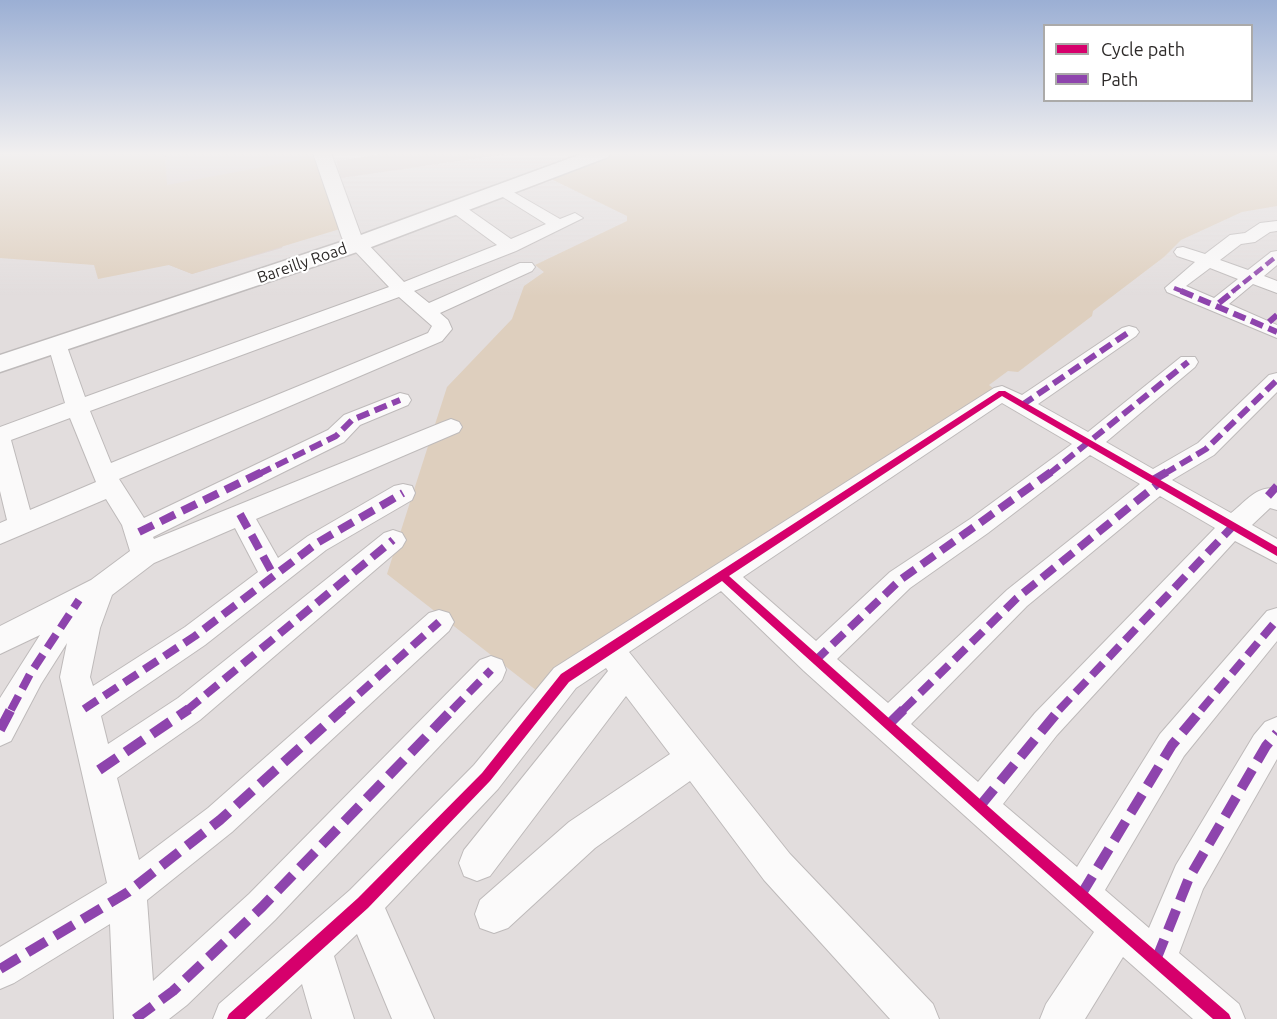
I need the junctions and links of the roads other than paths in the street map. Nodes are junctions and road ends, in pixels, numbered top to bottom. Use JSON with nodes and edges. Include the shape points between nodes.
{"nodes":[{"id":1,"x":340,"y":201,"type":"edge"},
{"id":2,"x":458,"y":201,"type":"edge"},
{"id":3,"x":479,"y":201,"type":"edge"},
{"id":4,"x":523,"y":201,"type":"edge"},
{"id":5,"x":458,"y":209,"type":"junction"},
{"id":6,"x":1277,"y":226,"type":"edge"},
{"id":7,"x":355,"y":241,"type":"junction"},
{"id":8,"x":510,"y":247,"type":"junction"},
{"id":9,"x":1183,"y":252,"type":"dead end"},
{"id":10,"x":1277,"y":256,"type":"edge"},
{"id":11,"x":1207,"y":261,"type":"junction"},
{"id":12,"x":526,"y":267,"type":"dead end"},
{"id":13,"x":1249,"y":277,"type":"junction"},
{"id":14,"x":1277,"y":288,"type":"edge"},
{"id":15,"x":401,"y":289,"type":"junction"},
{"id":16,"x":1219,"y":303,"type":"dead end"},
{"id":17,"x":428,"y":311,"type":"junction"},
{"id":18,"x":1274,"y":323,"type":"edge"},
{"id":19,"x":1129,"y":332,"type":"dead end"},
{"id":20,"x":56,"y":339,"type":"junction"},
{"id":21,"x":0,"y":351,"type":"edge"},
{"id":22,"x":1188,"y":362,"type":"dead end"},
{"id":23,"x":0,"y":364,"type":"edge"},
{"id":24,"x":1277,"y":380,"type":"edge"},
{"id":25,"x":400,"y":400,"type":"dead end"},
{"id":26,"x":1022,"y":405,"type":"junction"},
{"id":27,"x":76,"y":407,"type":"junction"},
{"id":28,"x":451,"y":427,"type":"dead end"},
{"id":29,"x":0,"y":435,"type":"edge"},
{"id":30,"x":0,"y":441,"type":"edge"},
{"id":31,"x":1090,"y":443,"type":"junction"},
{"id":32,"x":108,"y":481,"type":"junction"},
{"id":33,"x":1156,"y":482,"type":"junction"},
{"id":34,"x":403,"y":493,"type":"dead end"},
{"id":35,"x":1274,"y":494,"type":"edge"},
{"id":36,"x":240,"y":514,"type":"junction"},
{"id":37,"x":1233,"y":526,"type":"junction"},
{"id":38,"x":10,"y":530,"type":"edge"},
{"id":39,"x":393,"y":540,"type":"dead end"},
{"id":40,"x":142,"y":544,"type":"junction"},
{"id":41,"x":1277,"y":552,"type":"edge"},
{"id":42,"x":274,"y":576,"type":"junction"},
{"id":43,"x":723,"y":576,"type":"junction"},
{"id":44,"x":90,"y":594,"type":"junction"},
{"id":45,"x":1277,"y":620,"type":"edge"},
{"id":46,"x":438,"y":622,"type":"dead end"},
{"id":47,"x":0,"y":641,"type":"edge"},
{"id":48,"x":617,"y":661,"type":"junction"},
{"id":49,"x":815,"y":661,"type":"junction"},
{"id":50,"x":491,"y":670,"type":"dead end"},
{"id":51,"x":84,"y":708,"type":"junction"},
{"id":52,"x":888,"y":725,"type":"junction"},
{"id":53,"x":0,"y":730,"type":"edge"},
{"id":54,"x":1277,"y":733,"type":"edge"},
{"id":55,"x":694,"y":758,"type":"junction"},
{"id":56,"x":99,"y":770,"type":"junction"},
{"id":57,"x":980,"y":806,"type":"junction"},
{"id":58,"x":477,"y":862,"type":"dead end"},
{"id":59,"x":128,"y":892,"type":"junction"},
{"id":60,"x":1081,"y":895,"type":"junction"},
{"id":61,"x":363,"y":903,"type":"junction"},
{"id":62,"x":494,"y":914,"type":"dead end"},
{"id":63,"x":1119,"y":928,"type":"junction"},
{"id":64,"x":312,"y":949,"type":"junction"},
{"id":65,"x":1156,"y":960,"type":"junction"},
{"id":66,"x":0,"y":969,"type":"edge"},
{"id":67,"x":250,"y":1012,"type":"edge"},
{"id":68,"x":135,"y":1019,"type":"edge"},
{"id":69,"x":333,"y":1019,"type":"edge"},
{"id":70,"x":413,"y":1019,"type":"edge"},
{"id":71,"x":918,"y":1019,"type":"edge"},
{"id":72,"x":1061,"y":1019,"type":"edge"},
{"id":73,"x":1224,"y":1019,"type":"edge"}],
"edges":[{"from":1,"to":7,"type":"main road"},
{"from":2,"to":7,"type":"highway","name":"Bareilly Road"},
{"from":3,"to":5,"type":"highway","name":"Bareilly Road"},
{"from":4,"to":8,"type":"street","via":[[567,222]]},
{"from":5,"to":7,"type":"highway","name":"Bareilly Road"},
{"from":5,"to":8,"type":"street"},
{"from":6,"to":11,"type":"street","via":[[1236,239]]},
{"from":7,"to":15,"type":"street"},
{"from":7,"to":20,"type":"highway","name":"Bareilly Road"},
{"from":8,"to":15,"type":"street"},
{"from":9,"to":11,"type":"street"},
{"from":10,"to":13,"type":"street"},
{"from":11,"to":13,"type":"street"},
{"from":11,"to":18,"type":"street","via":[[1176,286]]},
{"from":12,"to":17,"type":"street"},
{"from":13,"to":14,"type":"street"},
{"from":13,"to":16,"type":"street"},
{"from":15,"to":17,"type":"street"},
{"from":15,"to":27,"type":"street","via":[[330,318]]},
{"from":17,"to":32,"type":"street","via":[[441,324],[435,338]]},
{"from":19,"to":26,"type":"street"},
{"from":20,"to":21,"type":"highway","name":"Bareilly Road"},
{"from":20,"to":23,"type":"highway","name":"Bareilly Road"},
{"from":20,"to":27,"type":"street"},
{"from":22,"to":31,"type":"street"},
{"from":24,"to":33,"type":"street","via":[[1206,449]]},
{"from":25,"to":40,"type":"street","via":[[352,420],[336,436]]},
{"from":26,"to":31,"type":"street"},
{"from":26,"to":43,"type":"street","via":[[1002,393]]},
{"from":27,"to":29,"type":"street"},
{"from":27,"to":32,"type":"street"},
{"from":28,"to":36,"type":"street"},
{"from":30,"to":38,"type":"street"},
{"from":31,"to":33,"type":"street"},
{"from":31,"to":49,"type":"street","via":[[900,579]]},
{"from":32,"to":38,"type":"street"},
{"from":32,"to":40,"type":"street"},
{"from":33,"to":37,"type":"street"},
{"from":33,"to":52,"type":"street","via":[[1017,598]]},
{"from":34,"to":42,"type":"street","via":[[317,543]]},
{"from":35,"to":37,"type":"street"},
{"from":36,"to":40,"type":"street"},
{"from":36,"to":42,"type":"street"},
{"from":37,"to":41,"type":"street"},
{"from":37,"to":57,"type":"street","via":[[1046,724]]},
{"from":39,"to":56,"type":"street","via":[[189,709]]},
{"from":40,"to":44,"type":"street"},
{"from":42,"to":51,"type":"street","via":[[195,636]]},
{"from":43,"to":48,"type":"street"},
{"from":43,"to":49,"type":"street"},
{"from":44,"to":47,"type":"street"},
{"from":44,"to":51,"type":"street","via":[[75,677]]},
{"from":44,"to":53,"type":"street","via":[[30,674]]},
{"from":45,"to":60,"type":"street","via":[[1173,745]]},
{"from":46,"to":59,"type":"street","via":[[220,820]]},
{"from":48,"to":55,"type":"street"},
{"from":48,"to":58,"type":"street"},
{"from":48,"to":61,"type":"street","via":[[565,678],[486,777]]},
{"from":49,"to":52,"type":"street"},
{"from":50,"to":68,"type":"street","via":[[262,907],[173,991]]},
{"from":51,"to":56,"type":"street"},
{"from":52,"to":57,"type":"street"},
{"from":54,"to":65,"type":"street","via":[[1189,878]]},
{"from":55,"to":62,"type":"street","via":[[582,835]]},
{"from":55,"to":71,"type":"street","via":[[777,867]]},
{"from":56,"to":59,"type":"street"},
{"from":57,"to":60,"type":"street"},
{"from":59,"to":66,"type":"street"},
{"from":59,"to":68,"type":"street"},
{"from":60,"to":63,"type":"street"},
{"from":61,"to":64,"type":"street"},
{"from":61,"to":70,"type":"street"},
{"from":63,"to":65,"type":"street"},
{"from":63,"to":72,"type":"street"},
{"from":64,"to":67,"type":"street"},
{"from":64,"to":69,"type":"street"},
{"from":65,"to":73,"type":"street"}]}
